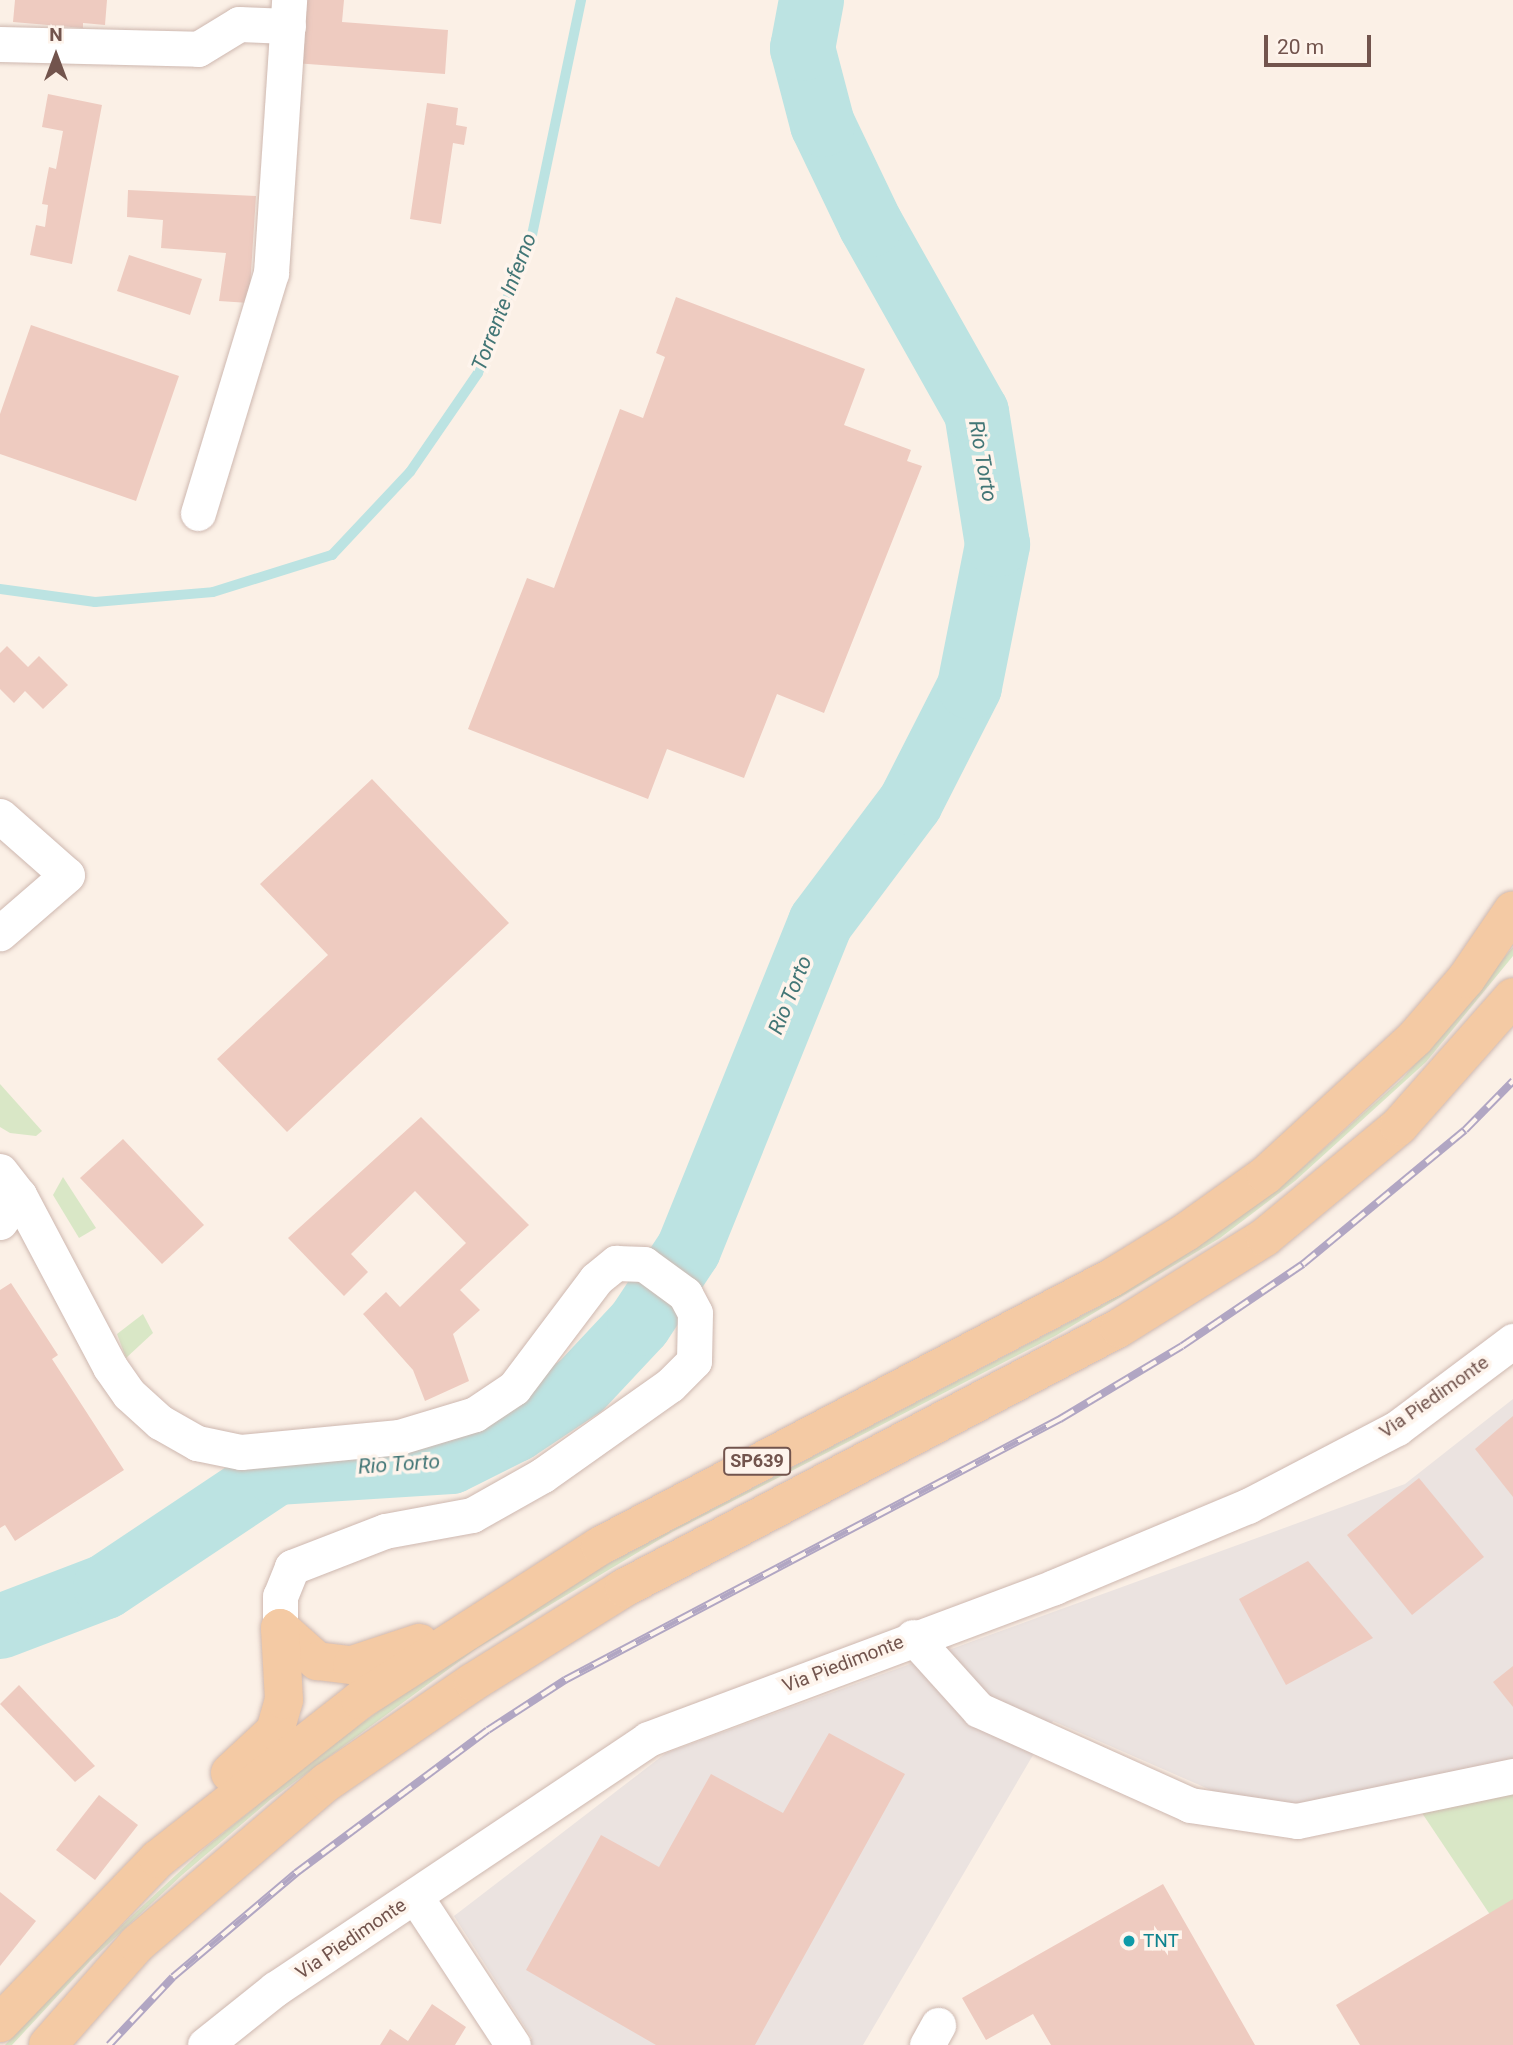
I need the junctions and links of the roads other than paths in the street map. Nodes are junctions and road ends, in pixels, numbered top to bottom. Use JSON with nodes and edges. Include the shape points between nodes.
{"nodes":[{"id":1,"x":288,"y":13,"type":"edge"},
{"id":2,"x":0,"y":44,"type":"edge"},
{"id":3,"x":198,"y":513,"type":"dead end"},
{"id":4,"x":0,"y":816,"type":"edge"},
{"id":5,"x":1513,"y":910,"type":"edge"},
{"id":6,"x":0,"y":933,"type":"edge"},
{"id":7,"x":1513,"y":997,"type":"edge"},
{"id":8,"x":6,"y":1196,"type":"edge"},
{"id":9,"x":1513,"y":1341,"type":"edge"},
{"id":10,"x":486,"y":1617,"type":"junction"},
{"id":11,"x":281,"y":1628,"type":"junction"},
{"id":12,"x":913,"y":1637,"type":"junction"},
{"id":13,"x":1513,"y":1776,"type":"edge"},
{"id":14,"x":173,"y":1847,"type":"junction"},
{"id":15,"x":415,"y":1896,"type":"junction"},
{"id":16,"x":0,"y":2023,"type":"edge"},
{"id":17,"x":48,"y":2045,"type":"edge"},
{"id":18,"x":205,"y":2045,"type":"edge"},
{"id":19,"x":513,"y":2045,"type":"edge"}],
"edges":[{"from":1,"to":2,"type":"street","via":[[239,24],[198,49]]},
{"from":1,"to":3,"type":"street","via":[[271,273]]},
{"from":4,"to":6,"type":"street","via":[[67,875]]},
{"from":5,"to":10,"type":"main road","number":"SP639","via":[[1466,979],[1415,1038],[1266,1175],[1186,1233],[1112,1277],[600,1546]]},
{"from":7,"to":17,"type":"main road","number":"SP639","via":[[1399,1126],[1314,1200],[1193,1285],[624,1588],[327,1782],[137,1944]]},
{"from":8,"to":11,"type":"street","via":[[129,1394],[160,1422],[197,1443],[241,1452],[399,1437],[475,1414],[514,1388],[596,1279],[616,1264],[644,1264],[685,1294],[695,1313],[694,1361],[670,1385],[543,1475],[472,1515],[385,1531],[292,1567],[280,1596]]},
{"from":9,"to":12,"type":"street","name":"Via Piedimonte","via":[[1397,1428],[1248,1506],[1054,1587]]},
{"from":10,"to":11,"type":"main road","via":[[383,1658],[352,1665],[317,1661]]},
{"from":10,"to":14,"type":"main road","number":"SP639","via":[[360,1700]]},
{"from":11,"to":14,"type":"main road","via":[[284,1700],[275,1731],[218,1783]]},
{"from":12,"to":13,"type":"street","via":[[979,1710],[1191,1805],[1297,1821]]},
{"from":12,"to":15,"type":"street","name":"Via Piedimonte","via":[[648,1740]]},
{"from":14,"to":16,"type":"main road","number":"SP639"},
{"from":15,"to":18,"type":"street","name":"Via Piedimonte","via":[[275,1989]]},
{"from":15,"to":19,"type":"street"}]}
